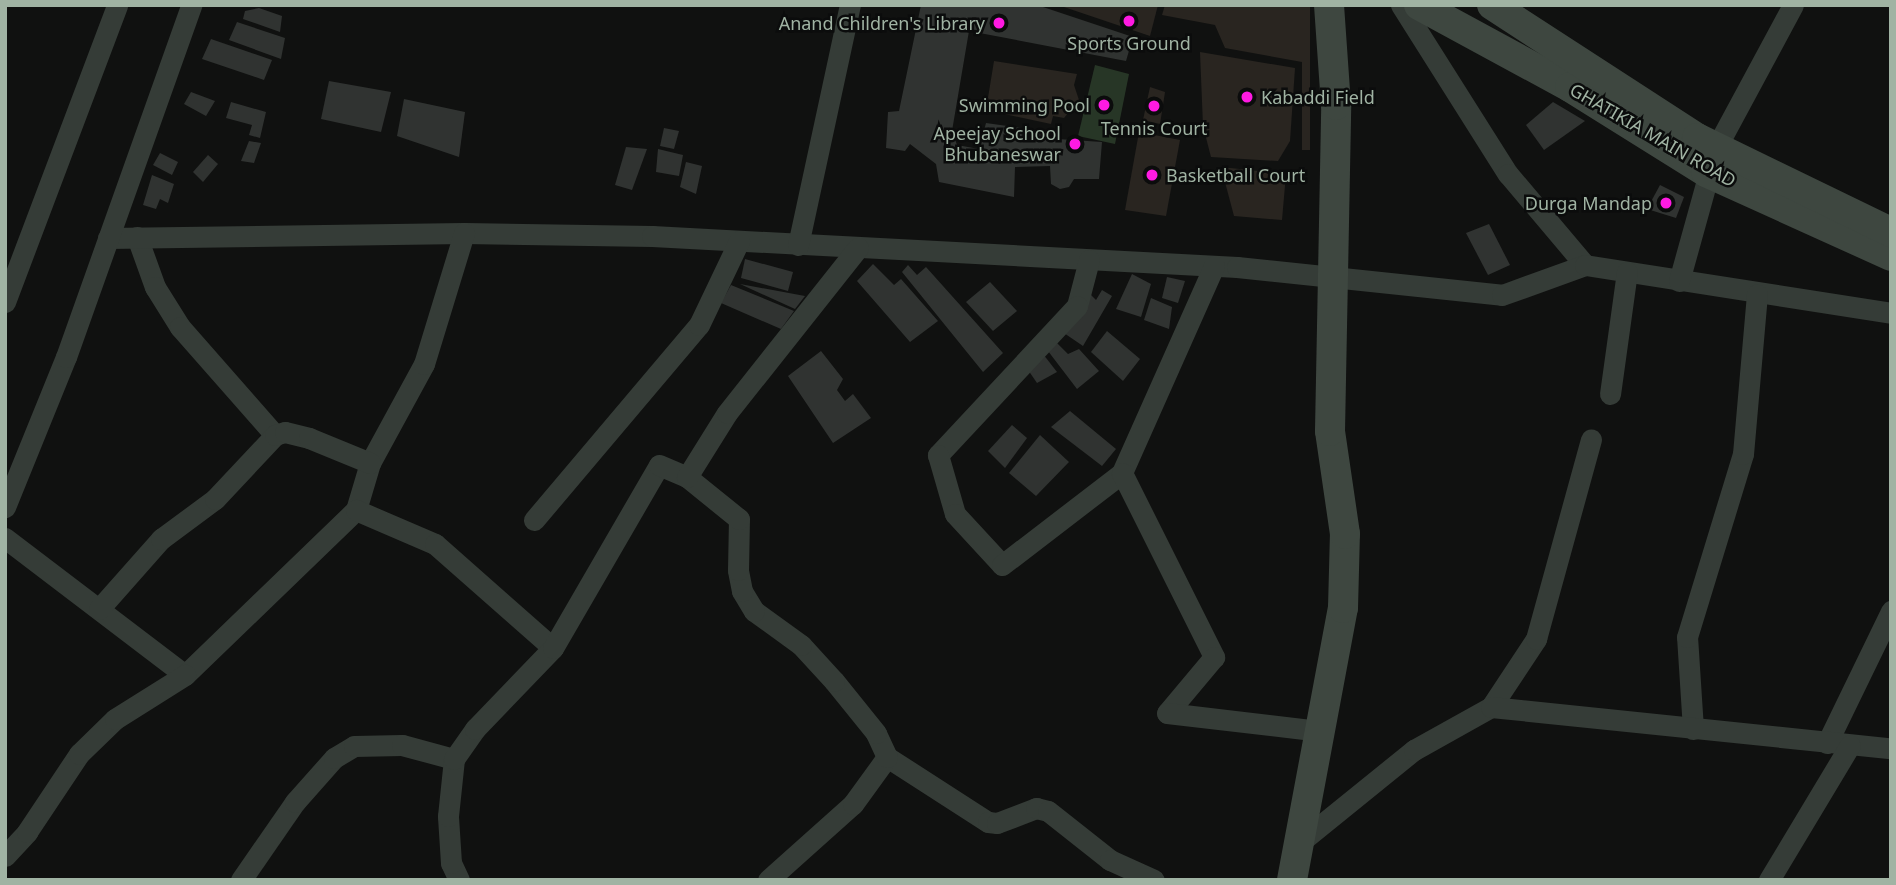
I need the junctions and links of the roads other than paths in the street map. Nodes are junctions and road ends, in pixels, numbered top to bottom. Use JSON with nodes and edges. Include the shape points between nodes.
{"nodes":[{"id":1,"x":117,"y":5,"type":"edge"},
{"id":2,"x":191,"y":5,"type":"edge"},
{"id":3,"x":850,"y":5,"type":"edge"},
{"id":4,"x":1329,"y":5,"type":"edge"},
{"id":5,"x":1401,"y":5,"type":"edge"},
{"id":6,"x":1419,"y":5,"type":"edge"},
{"id":7,"x":1492,"y":5,"type":"edge"},
{"id":8,"x":1793,"y":5,"type":"edge"},
{"id":9,"x":1711,"y":160,"type":"junction"},
{"id":10,"x":1891,"y":232,"type":"edge"},
{"id":11,"x":464,"y":233,"type":"junction"},
{"id":12,"x":107,"y":237,"type":"junction"},
{"id":13,"x":137,"y":237,"type":"junction"},
{"id":14,"x":739,"y":241,"type":"junction"},
{"id":15,"x":798,"y":245,"type":"junction"},
{"id":16,"x":858,"y":248,"type":"junction"},
{"id":17,"x":1891,"y":256,"type":"edge"},
{"id":18,"x":1089,"y":260,"type":"junction"},
{"id":19,"x":12,"y":265,"type":"edge"},
{"id":20,"x":1585,"y":265,"type":"junction"},
{"id":21,"x":1214,"y":266,"type":"junction"},
{"id":22,"x":1627,"y":272,"type":"junction"},
{"id":23,"x":1330,"y":275,"type":"junction"},
{"id":24,"x":1679,"y":281,"type":"junction"},
{"id":25,"x":1757,"y":295,"type":"junction"},
{"id":26,"x":5,"y":302,"type":"edge"},
{"id":27,"x":1891,"y":313,"type":"edge"},
{"id":28,"x":1611,"y":394,"type":"dead end"},
{"id":29,"x":275,"y":435,"type":"junction"},
{"id":30,"x":1591,"y":439,"type":"dead end"},
{"id":31,"x":370,"y":463,"type":"junction"},
{"id":32,"x":1122,"y":473,"type":"junction"},
{"id":33,"x":687,"y":477,"type":"junction"},
{"id":34,"x":5,"y":507,"type":"edge"},
{"id":35,"x":356,"y":510,"type":"junction"},
{"id":36,"x":534,"y":520,"type":"dead end"},
{"id":37,"x":5,"y":538,"type":"edge"},
{"id":38,"x":99,"y":609,"type":"junction"},
{"id":39,"x":1891,"y":611,"type":"edge"},
{"id":40,"x":553,"y":649,"type":"junction"},
{"id":41,"x":185,"y":676,"type":"junction"},
{"id":42,"x":1491,"y":707,"type":"junction"},
{"id":43,"x":1693,"y":729,"type":"junction"},
{"id":44,"x":1321,"y":731,"type":"junction"},
{"id":45,"x":1826,"y":743,"type":"junction"},
{"id":46,"x":1850,"y":745,"type":"junction"},
{"id":47,"x":1891,"y":748,"type":"edge"},
{"id":48,"x":887,"y":757,"type":"junction"},
{"id":49,"x":454,"y":759,"type":"junction"},
{"id":50,"x":1299,"y":843,"type":"junction"},
{"id":51,"x":5,"y":856,"type":"edge"},
{"id":52,"x":241,"y":880,"type":"edge"},
{"id":53,"x":459,"y":880,"type":"edge"},
{"id":54,"x":768,"y":880,"type":"edge"},
{"id":55,"x":1153,"y":880,"type":"edge"},
{"id":56,"x":1292,"y":880,"type":"edge"},
{"id":57,"x":1769,"y":880,"type":"edge"}],
"edges":[{"from":1,"to":19,"type":"street"},
{"from":2,"to":12,"type":"street"},
{"from":3,"to":15,"type":"street"},
{"from":4,"to":23,"type":"street","via":[[1336,105]]},
{"from":5,"to":20,"type":"street","via":[[1508,174]]},
{"from":6,"to":9,"type":"street","name":"GHATIKIA MAIN ROAD"},
{"from":7,"to":9,"type":"street","name":"GHATIKIA MAIN ROAD"},
{"from":8,"to":9,"type":"street"},
{"from":9,"to":10,"type":"street","name":"GHATIKIA MAIN ROAD"},
{"from":9,"to":17,"type":"street","name":"GHATIKIA MAIN ROAD"},
{"from":9,"to":24,"type":"street"},
{"from":11,"to":13,"type":"street"},
{"from":11,"to":14,"type":"street"},
{"from":11,"to":31,"type":"street","via":[[424,364]]},
{"from":12,"to":13,"type":"street"},
{"from":12,"to":34,"type":"street"},
{"from":13,"to":29,"type":"street","via":[[155,287],[180,327]]},
{"from":14,"to":15,"type":"street"},
{"from":14,"to":36,"type":"street","via":[[699,326]]},
{"from":15,"to":16,"type":"street"},
{"from":16,"to":18,"type":"street"},
{"from":16,"to":33,"type":"street","via":[[727,413]]},
{"from":18,"to":21,"type":"street"},
{"from":18,"to":32,"type":"street","via":[[1077,306],[938,455],[955,514],[1002,565]]},
{"from":19,"to":26,"type":"street"},
{"from":20,"to":22,"type":"street"},
{"from":20,"to":23,"type":"street","via":[[1502,295]]},
{"from":21,"to":23,"type":"street"},
{"from":21,"to":32,"type":"street"},
{"from":22,"to":24,"type":"street"},
{"from":22,"to":28,"type":"street"},
{"from":23,"to":44,"type":"street","via":[[1330,431],[1345,534],[1343,608]]},
{"from":24,"to":25,"type":"street"},
{"from":25,"to":27,"type":"street"},
{"from":25,"to":43,"type":"street","via":[[1743,454],[1687,637]]},
{"from":29,"to":31,"type":"street","via":[[285,432],[309,438]]},
{"from":29,"to":38,"type":"street","via":[[215,499],[161,540]]},
{"from":30,"to":42,"type":"street","via":[[1536,639]]},
{"from":31,"to":35,"type":"street"},
{"from":32,"to":44,"type":"street","via":[[1214,657],[1167,713]]},
{"from":33,"to":40,"type":"street","via":[[659,465]]},
{"from":33,"to":48,"type":"street","via":[[739,519],[738,569],[742,591],[754,611],[801,645],[835,681],[876,733]]},
{"from":35,"to":40,"type":"street","via":[[435,544]]},
{"from":35,"to":41,"type":"street"},
{"from":37,"to":38,"type":"street"},
{"from":38,"to":41,"type":"street"},
{"from":39,"to":45,"type":"street"},
{"from":40,"to":49,"type":"street","via":[[475,729]]},
{"from":41,"to":51,"type":"street","via":[[115,719],[79,754],[27,832]]},
{"from":42,"to":43,"type":"street"},
{"from":42,"to":50,"type":"street","via":[[1414,750]]},
{"from":43,"to":45,"type":"street"},
{"from":44,"to":50,"type":"street"},
{"from":45,"to":46,"type":"street"},
{"from":46,"to":47,"type":"street"},
{"from":46,"to":57,"type":"street"},
{"from":48,"to":54,"type":"street","via":[[853,804]]},
{"from":48,"to":55,"type":"street","via":[[988,822],[1036,808],[1048,811],[1110,860]]},
{"from":49,"to":52,"type":"street","via":[[402,744],[354,746],[334,758],[295,802]]},
{"from":49,"to":53,"type":"street","via":[[448,816],[451,863]]},
{"from":50,"to":56,"type":"street"}]}
